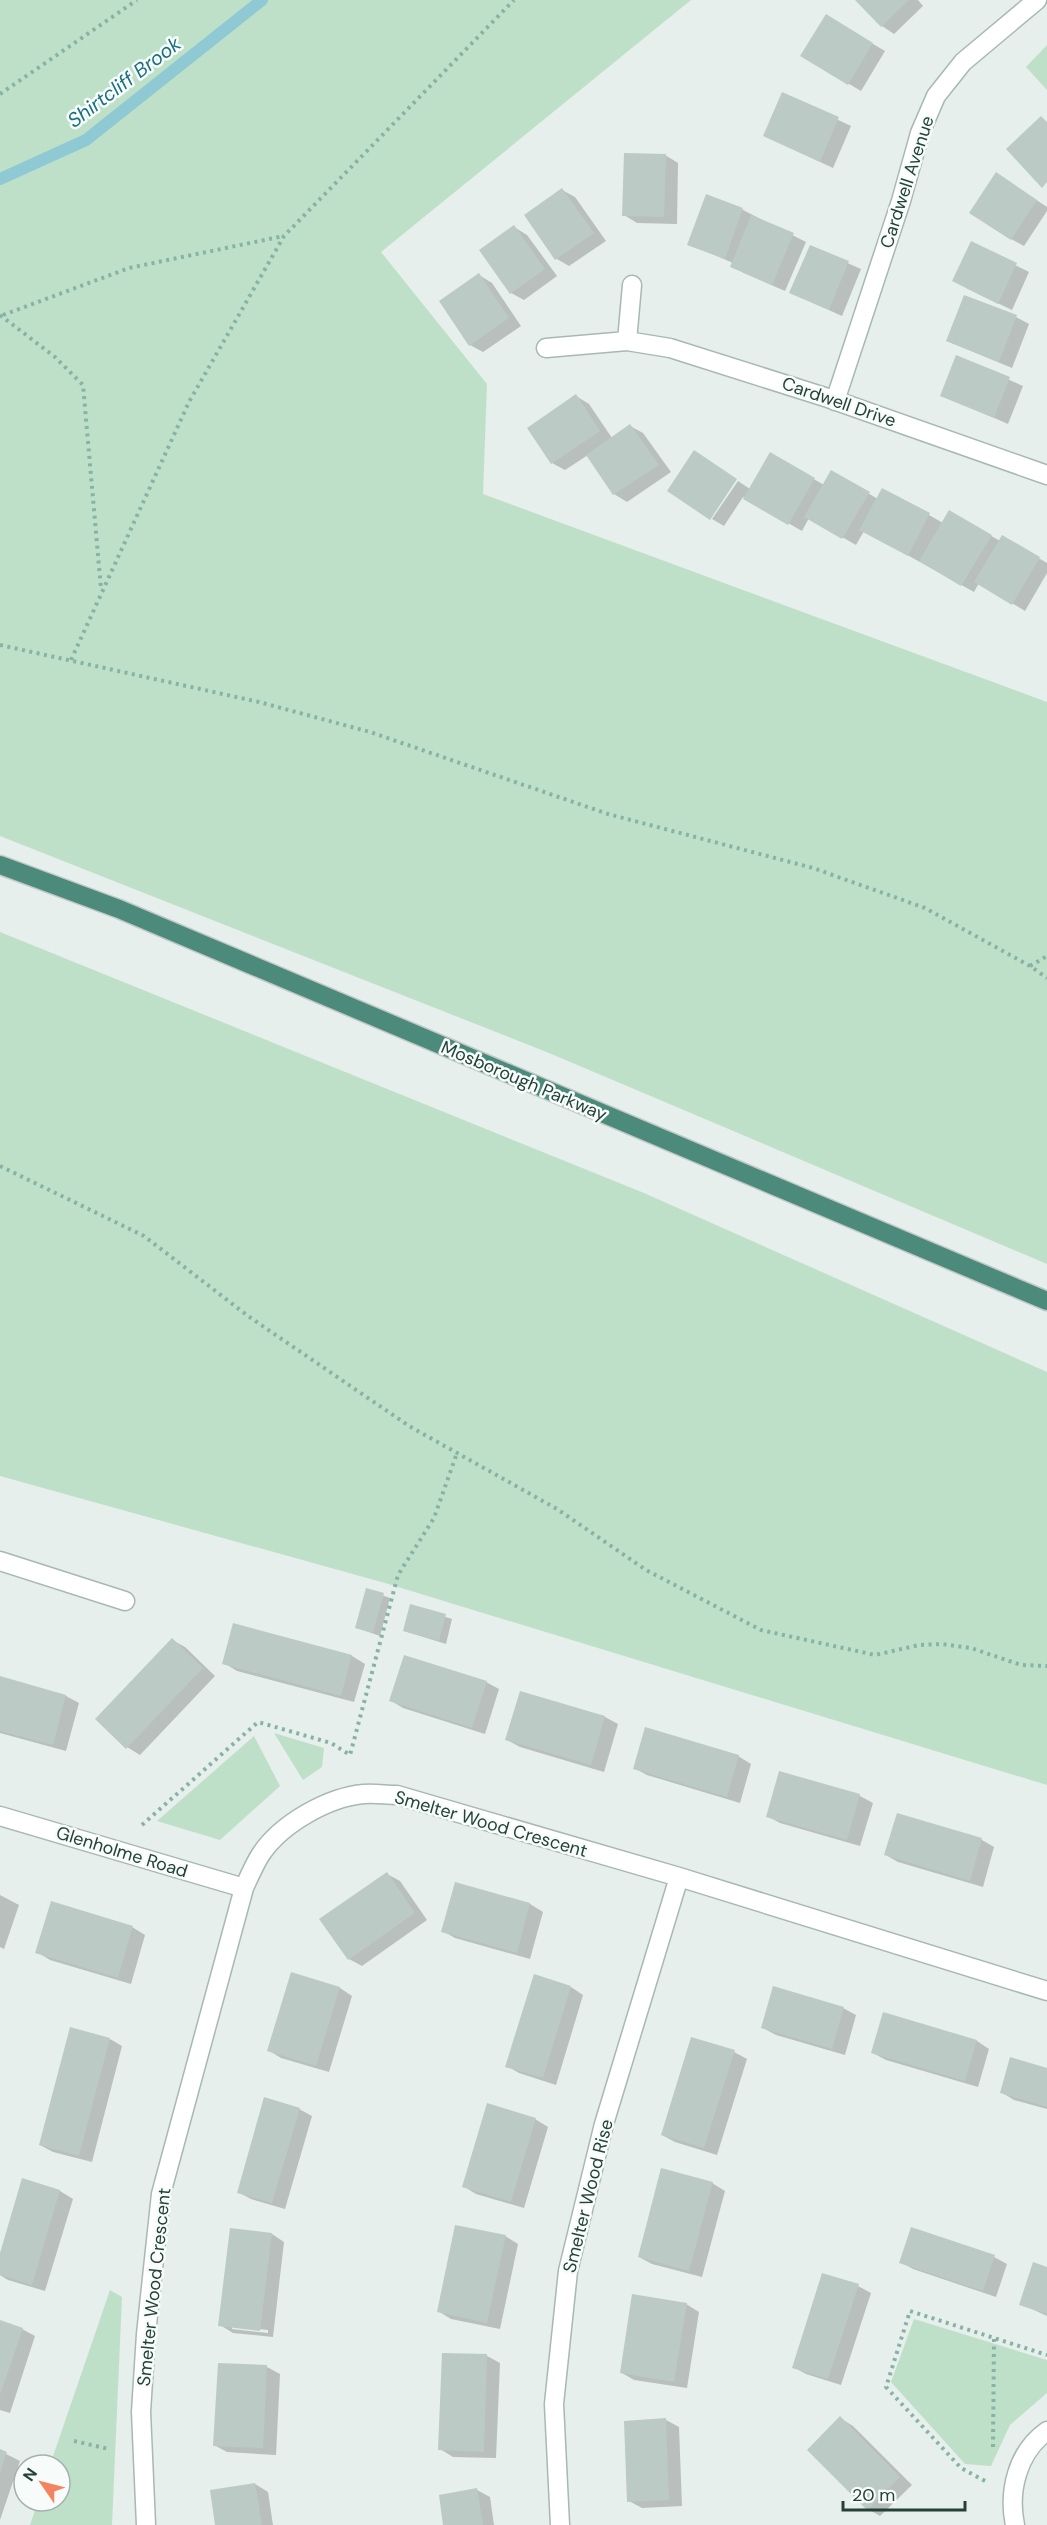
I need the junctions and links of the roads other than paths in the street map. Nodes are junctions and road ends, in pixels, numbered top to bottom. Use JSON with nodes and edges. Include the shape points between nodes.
{"nodes":[{"id":1,"x":1036,"y":0,"type":"edge"},
{"id":2,"x":632,"y":285,"type":"dead end"},
{"id":3,"x":627,"y":341,"type":"junction"},
{"id":4,"x":546,"y":348,"type":"dead end"},
{"id":5,"x":835,"y":400,"type":"junction"},
{"id":6,"x":1047,"y":475,"type":"edge"},
{"id":7,"x":0,"y":865,"type":"edge"},
{"id":8,"x":1047,"y":1301,"type":"edge"},
{"id":9,"x":0,"y":1561,"type":"edge"},
{"id":10,"x":125,"y":1601,"type":"dead end"},
{"id":11,"x":0,"y":1816,"type":"edge"},
{"id":12,"x":679,"y":1877,"type":"junction"},
{"id":13,"x":244,"y":1888,"type":"junction"},
{"id":14,"x":1047,"y":1990,"type":"edge"},
{"id":15,"x":1047,"y":2432,"type":"edge"},
{"id":16,"x":146,"y":2525,"type":"edge"},
{"id":17,"x":560,"y":2525,"type":"edge"},
{"id":18,"x":1015,"y":2525,"type":"edge"}],
"edges":[{"from":1,"to":5,"type":"street","name":"Cardwell Avenue","via":[[963,62],[936,96],[920,133]]},
{"from":2,"to":3,"type":"street"},
{"from":3,"to":4,"type":"street","name":"Cardwell Drive"},
{"from":3,"to":5,"type":"street","name":"Cardwell Drive","via":[[670,348]]},
{"from":5,"to":6,"type":"street","name":"Cardwell Drive"},
{"from":7,"to":8,"type":"highway","name":"Mosborough Parkway","via":[[119,909]]},
{"from":9,"to":10,"type":"street"},
{"from":11,"to":13,"type":"street","name":"Glenholme Road"},
{"from":12,"to":13,"type":"street","name":"Smelter Wood Crescent","via":[[397,1795],[363,1794],[326,1804],[285,1829],[261,1853]]},
{"from":12,"to":14,"type":"street","name":"Smelter Wood Crescent"},
{"from":12,"to":17,"type":"street","name":"Smelter Wood Rise","via":[[604,2124],[568,2271],[554,2404]]},
{"from":13,"to":16,"type":"street","name":"Smelter Wood Crescent","via":[[161,2194],[141,2412]]},
{"from":15,"to":18,"type":"street","via":[[1032,2446],[1015,2477],[1011,2504]]}]}
